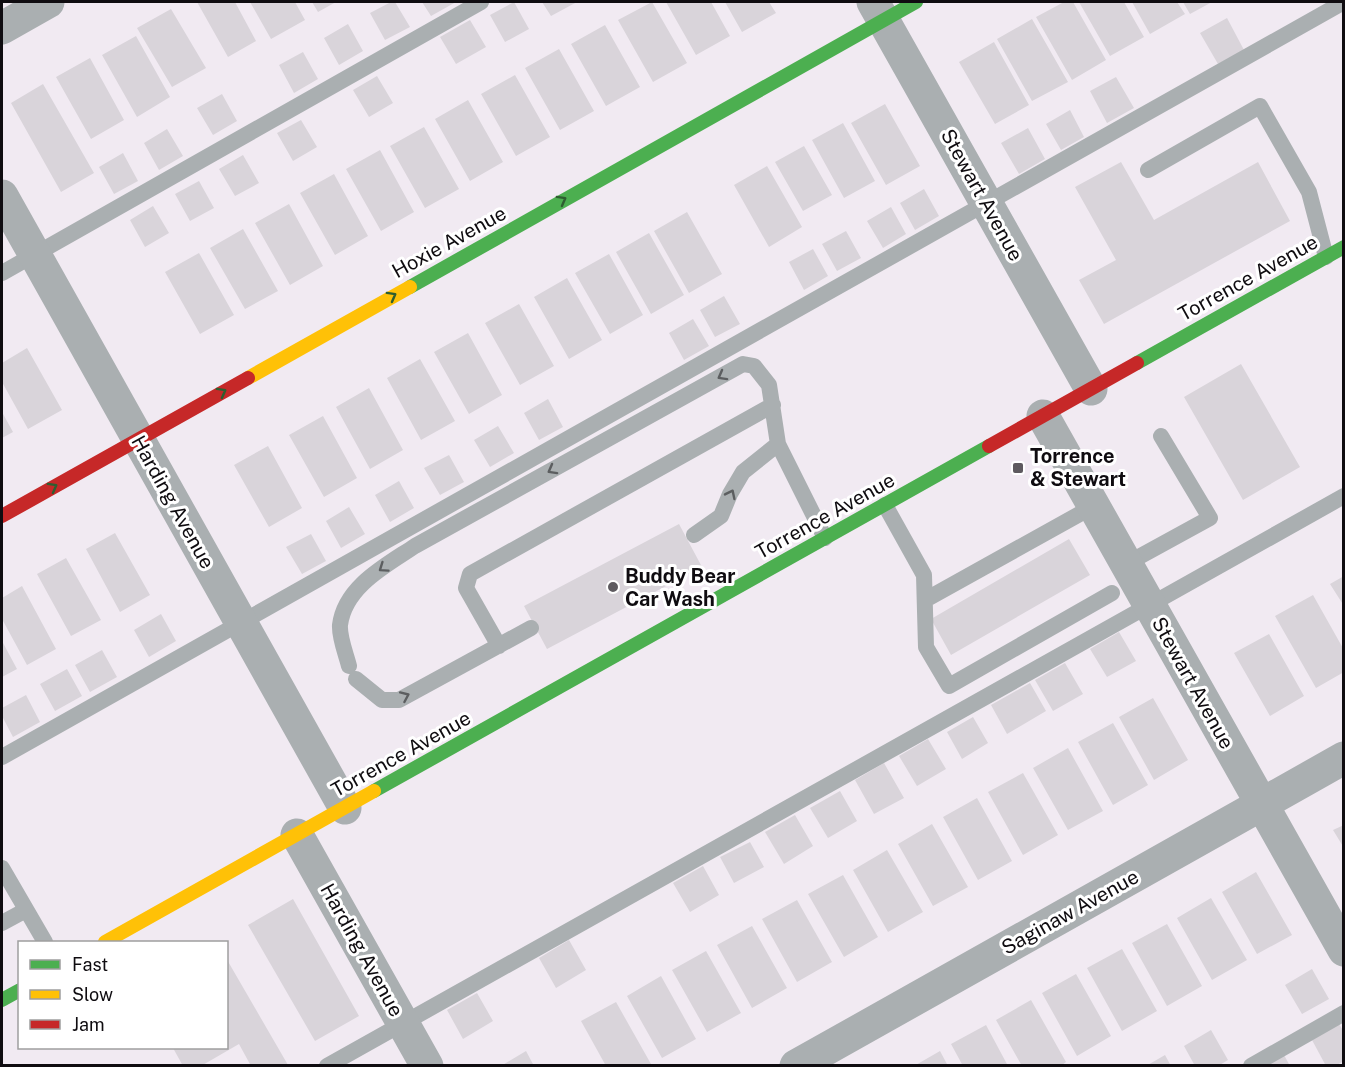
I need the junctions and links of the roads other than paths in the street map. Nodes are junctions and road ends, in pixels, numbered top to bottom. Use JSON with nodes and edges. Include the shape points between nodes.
{"nodes":[{"id":1,"x":48,"y":2,"type":"edge"},
{"id":2,"x":481,"y":2,"type":"edge"},
{"id":3,"x":916,"y":2,"type":"edge"},
{"id":4,"x":1344,"y":2,"type":"edge"},
{"id":5,"x":879,"y":11,"type":"edge"},
{"id":6,"x":2,"y":28,"type":"edge"},
{"id":7,"x":1148,"y":170,"type":"dead end"},
{"id":8,"x":2,"y":196,"type":"edge"},
{"id":9,"x":986,"y":203,"type":"junction"},
{"id":10,"x":1344,"y":247,"type":"edge"},
{"id":11,"x":34,"y":255,"type":"junction"},
{"id":12,"x":1326,"y":257,"type":"junction"},
{"id":13,"x":2,"y":273,"type":"edge"},
{"id":14,"x":1091,"y":389,"type":"junction"},
{"id":15,"x":773,"y":405,"type":"junction"},
{"id":16,"x":1043,"y":416,"type":"junction"},
{"id":17,"x":1161,"y":436,"type":"dead end"},
{"id":18,"x":138,"y":439,"type":"junction"},
{"id":19,"x":778,"y":444,"type":"junction"},
{"id":20,"x":1344,"y":496,"type":"edge"},
{"id":21,"x":885,"y":505,"type":"junction"},
{"id":22,"x":1094,"y":506,"type":"junction"},
{"id":23,"x":2,"y":516,"type":"edge"},
{"id":24,"x":694,"y":535,"type":"dead end"},
{"id":25,"x":825,"y":538,"type":"junction"},
{"id":26,"x":1126,"y":564,"type":"junction"},
{"id":27,"x":1112,"y":593,"type":"dead end"},
{"id":28,"x":925,"y":600,"type":"junction"},
{"id":29,"x":1149,"y":605,"type":"junction"},
{"id":30,"x":241,"y":622,"type":"junction"},
{"id":31,"x":531,"y":628,"type":"dead end"},
{"id":32,"x":499,"y":646,"type":"junction"},
{"id":33,"x":2,"y":757,"type":"edge"},
{"id":34,"x":1344,"y":758,"type":"edge"},
{"id":35,"x":1261,"y":804,"type":"junction"},
{"id":36,"x":345,"y":808,"type":"junction"},
{"id":37,"x":297,"y":835,"type":"junction"},
{"id":38,"x":2,"y":868,"type":"edge"},
{"id":39,"x":26,"y":910,"type":"junction"},
{"id":40,"x":2,"y":923,"type":"edge"},
{"id":41,"x":133,"y":927,"type":"junction"},
{"id":42,"x":44,"y":941,"type":"edge"},
{"id":43,"x":107,"y":941,"type":"edge"},
{"id":44,"x":140,"y":941,"type":"edge"},
{"id":45,"x":1344,"y":950,"type":"edge"},
{"id":46,"x":18,"y":991,"type":"edge"},
{"id":47,"x":2,"y":1000,"type":"edge"},
{"id":48,"x":1344,"y":1013,"type":"edge"},
{"id":49,"x":403,"y":1023,"type":"junction"},
{"id":50,"x":327,"y":1065,"type":"edge"},
{"id":51,"x":428,"y":1065,"type":"edge"},
{"id":52,"x":796,"y":1065,"type":"edge"},
{"id":53,"x":1251,"y":1065,"type":"edge"}],
"edges":[{"from":1,"to":6,"type":"street"},
{"from":2,"to":11,"type":"lane"},
{"from":3,"to":5,"type":"main road","name":"Hoxie Avenue"},
{"from":4,"to":9,"type":"lane"},
{"from":5,"to":9,"type":"street","name":"Stewart Avenue"},
{"from":18,"to":5,"type":"main road","name":"Hoxie Avenue","one_way":true},
{"from":7,"to":12,"type":"lane","via":[[1260,106],[1309,192]]},
{"from":8,"to":11,"type":"street","name":"Harding Avenue"},
{"from":9,"to":14,"type":"street","name":"Stewart Avenue"},
{"from":9,"to":30,"type":"lane"},
{"from":10,"to":12,"type":"main road","name":"Torrence Avenue"},
{"from":11,"to":13,"type":"lane"},
{"from":11,"to":18,"type":"street","name":"Harding Avenue"},
{"from":12,"to":14,"type":"main road","name":"Torrence Avenue"},
{"from":14,"to":16,"type":"main road","name":"Torrence Avenue"},
{"from":15,"to":19,"type":"lane"},
{"from":15,"to":32,"type":"lane","via":[[470,574],[466,588]]},
{"from":15,"to":32,"type":"lane","one_way":true,"via":[[769,385],[754,366],[743,364],[415,546],[367,579],[348,602],[340,626],[352,672],[382,700],[399,700]]},
{"from":16,"to":21,"type":"main road","name":"Torrence Avenue"},
{"from":16,"to":22,"type":"street","name":"Stewart Avenue"},
{"from":17,"to":26,"type":"lane","via":[[1210,518]]},
{"from":23,"to":18,"type":"main road","name":"Hoxie Avenue","one_way":true},
{"from":18,"to":30,"type":"street","name":"Harding Avenue"},
{"from":24,"to":19,"type":"lane","one_way":true,"via":[[722,516],[743,472]]},
{"from":19,"to":25,"type":"lane"},
{"from":20,"to":29,"type":"lane"},
{"from":21,"to":25,"type":"main road","name":"Torrence Avenue"},
{"from":21,"to":28,"type":"lane","via":[[924,575]]},
{"from":22,"to":26,"type":"street","name":"Stewart Avenue"},
{"from":22,"to":28,"type":"lane"},
{"from":25,"to":36,"type":"main road","name":"Torrence Avenue"},
{"from":26,"to":29,"type":"street","name":"Stewart Avenue"},
{"from":27,"to":28,"type":"lane","via":[[949,686],[926,647]]},
{"from":29,"to":35,"type":"street","name":"Stewart Avenue"},
{"from":29,"to":49,"type":"lane"},
{"from":30,"to":33,"type":"lane"},
{"from":30,"to":36,"type":"street","name":"Harding Avenue"},
{"from":31,"to":32,"type":"lane"},
{"from":34,"to":35,"type":"street","name":"Saginaw Avenue"},
{"from":35,"to":45,"type":"street","name":"Stewart Avenue"},
{"from":35,"to":52,"type":"street","name":"Saginaw Avenue"},
{"from":36,"to":37,"type":"main road","name":"Torrence Avenue"},
{"from":37,"to":41,"type":"main road","name":"Torrence Avenue"},
{"from":37,"to":49,"type":"street","name":"Harding Avenue"},
{"from":38,"to":39,"type":"lane"},
{"from":39,"to":40,"type":"lane"},
{"from":39,"to":42,"type":"lane"},
{"from":41,"to":43,"type":"main road","name":"Torrence Avenue"},
{"from":41,"to":44,"type":"lane"},
{"from":46,"to":47,"type":"main road"},
{"from":48,"to":53,"type":"lane"},
{"from":49,"to":50,"type":"lane"},
{"from":49,"to":51,"type":"street","name":"Harding Avenue"}]}
